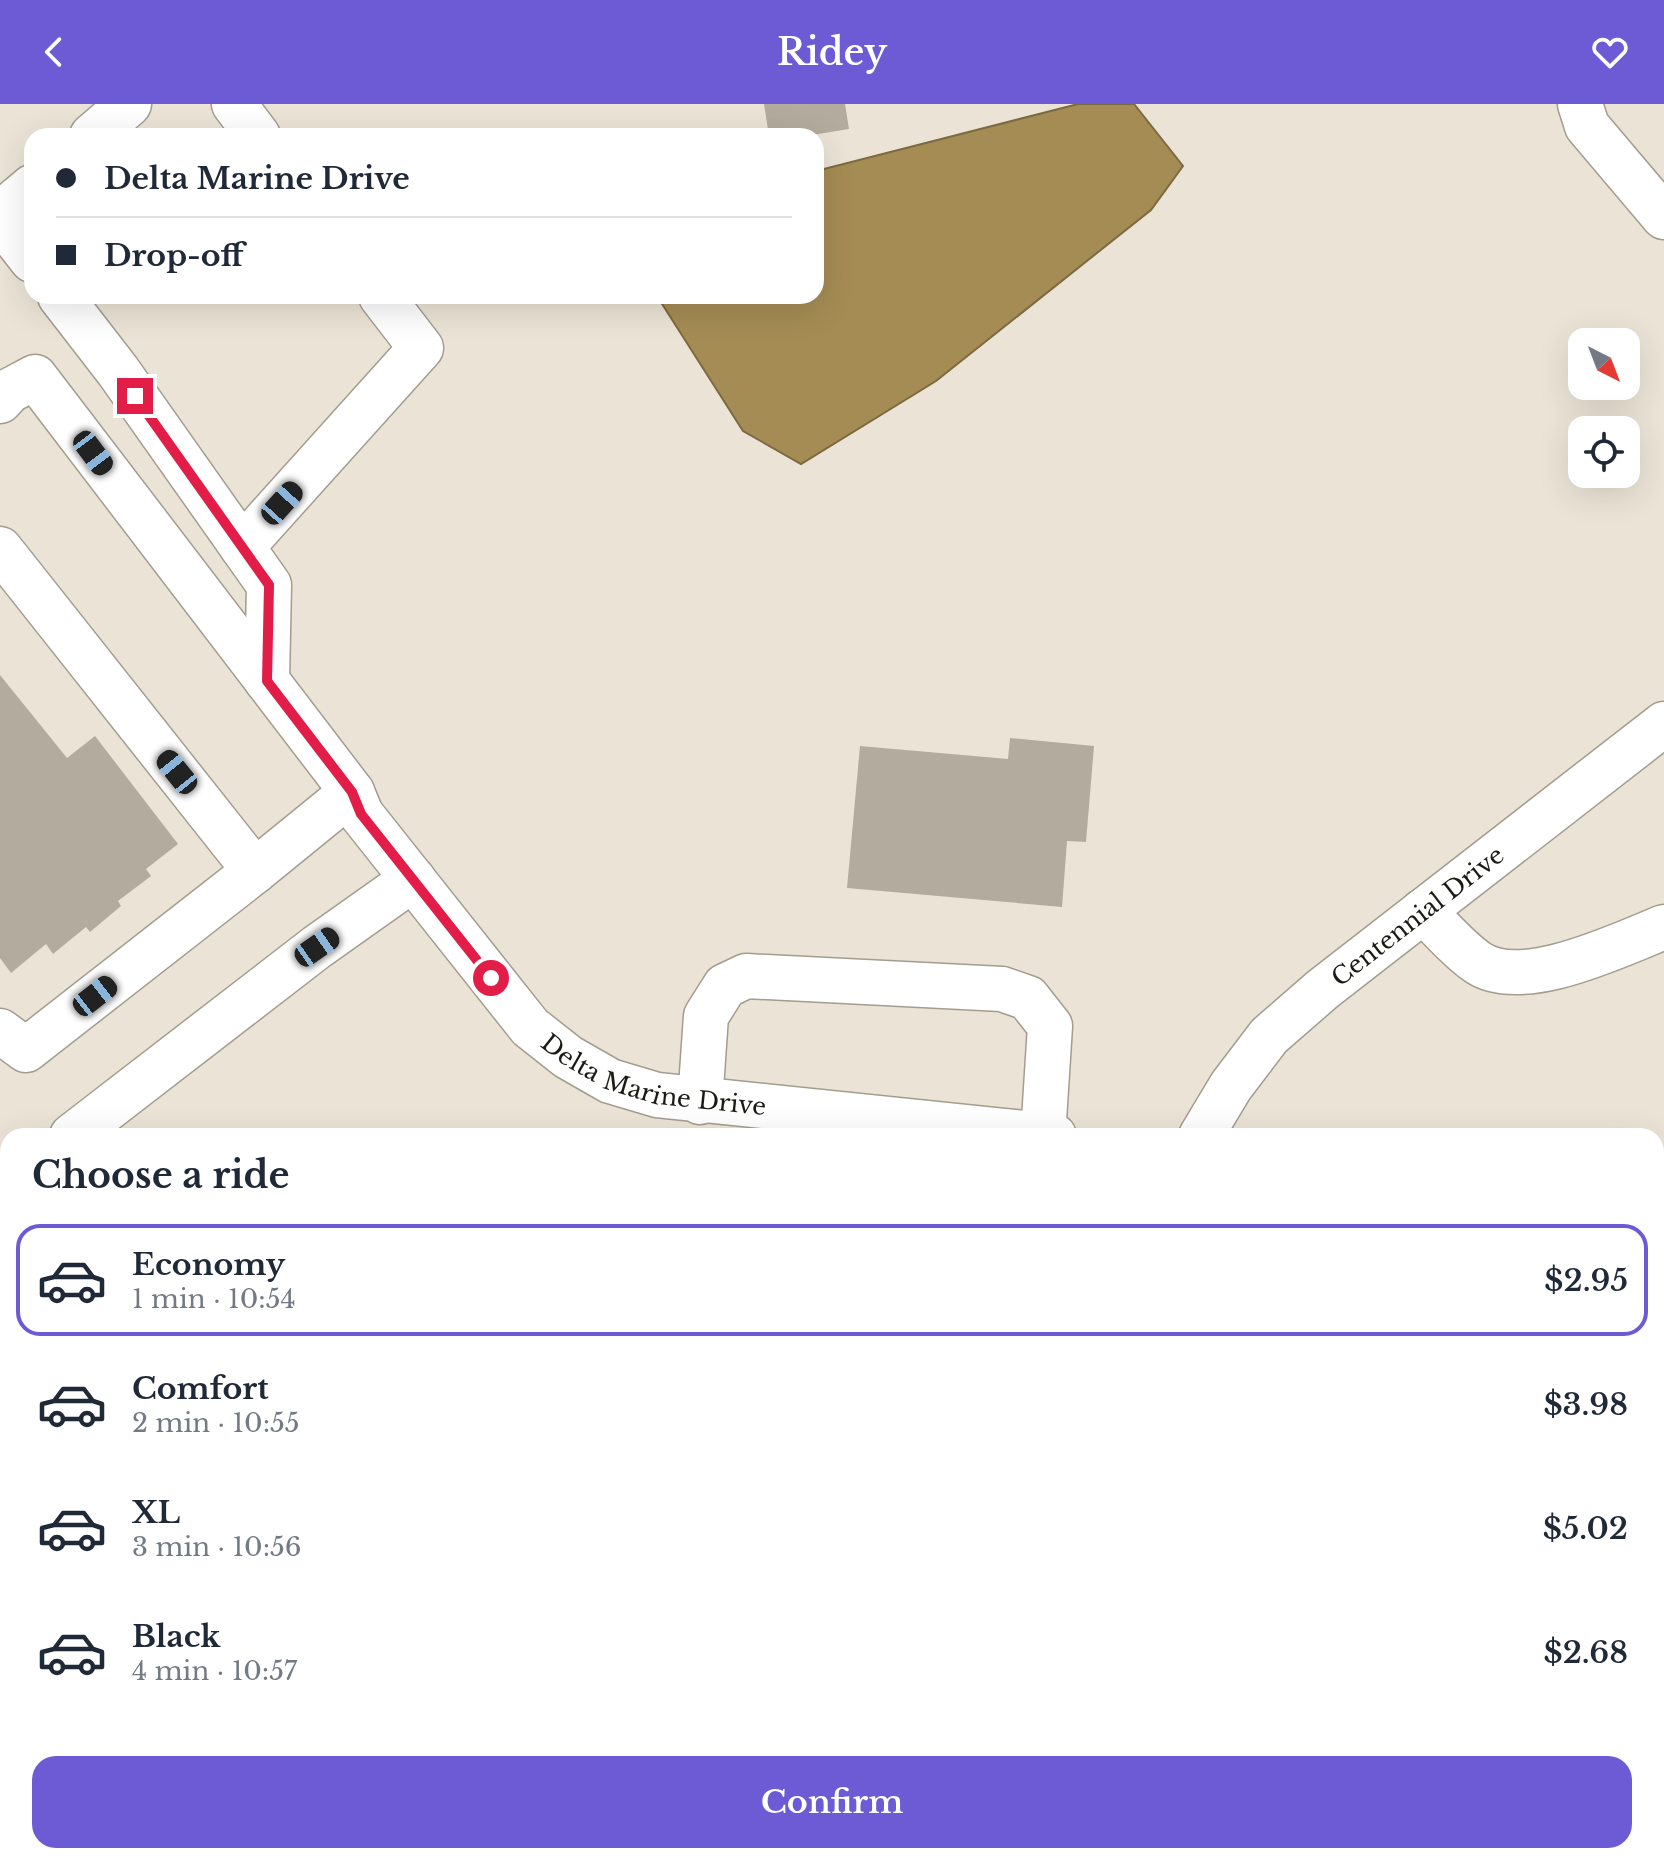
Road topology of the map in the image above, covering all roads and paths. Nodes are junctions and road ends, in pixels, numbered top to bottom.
1 (129, 104) edge
2 (234, 104) edge
3 (1580, 104) edge
4 (101, 128) edge
5 (252, 128) edge
6 (24, 194) edge
7 (0, 216) edge
8 (1664, 217) edge
9 (24, 249) edge
10 (66, 304) edge
11 (387, 304) edge
12 (0, 401) edge
13 (242, 547) junction
14 (0, 549) edge
15 (267, 681) junction
16 (1664, 724) edge
17 (356, 803) junction
18 (255, 871) junction
19 (413, 879) junction
20 (1423, 911) junction
21 (1664, 927) edge
22 (0, 1031) edge
23 (700, 1102) junction
24 (82, 1128) edge
25 (965, 1128) edge
26 (1047, 1128) edge
27 (1206, 1128) edge

1 - 4 street
2 - 5 street
3 - 8 street
6 - 7 street
7 - 9 street
10 - 13 street
11 - 13 street
12 - 15 street, Delta Marine Drive
13 - 15 street
14 - 18 street
15 - 17 street, Delta Marine Drive
16 - 20 street, Centennial Drive
17 - 18 street
17 - 19 street, Delta Marine Drive
18 - 22 street
19 - 23 street, Delta Marine Drive
19 - 24 street
20 - 21 street
20 - 27 street, Centennial Drive
23 - 25 street, Delta Marine Drive
23 - 26 street

